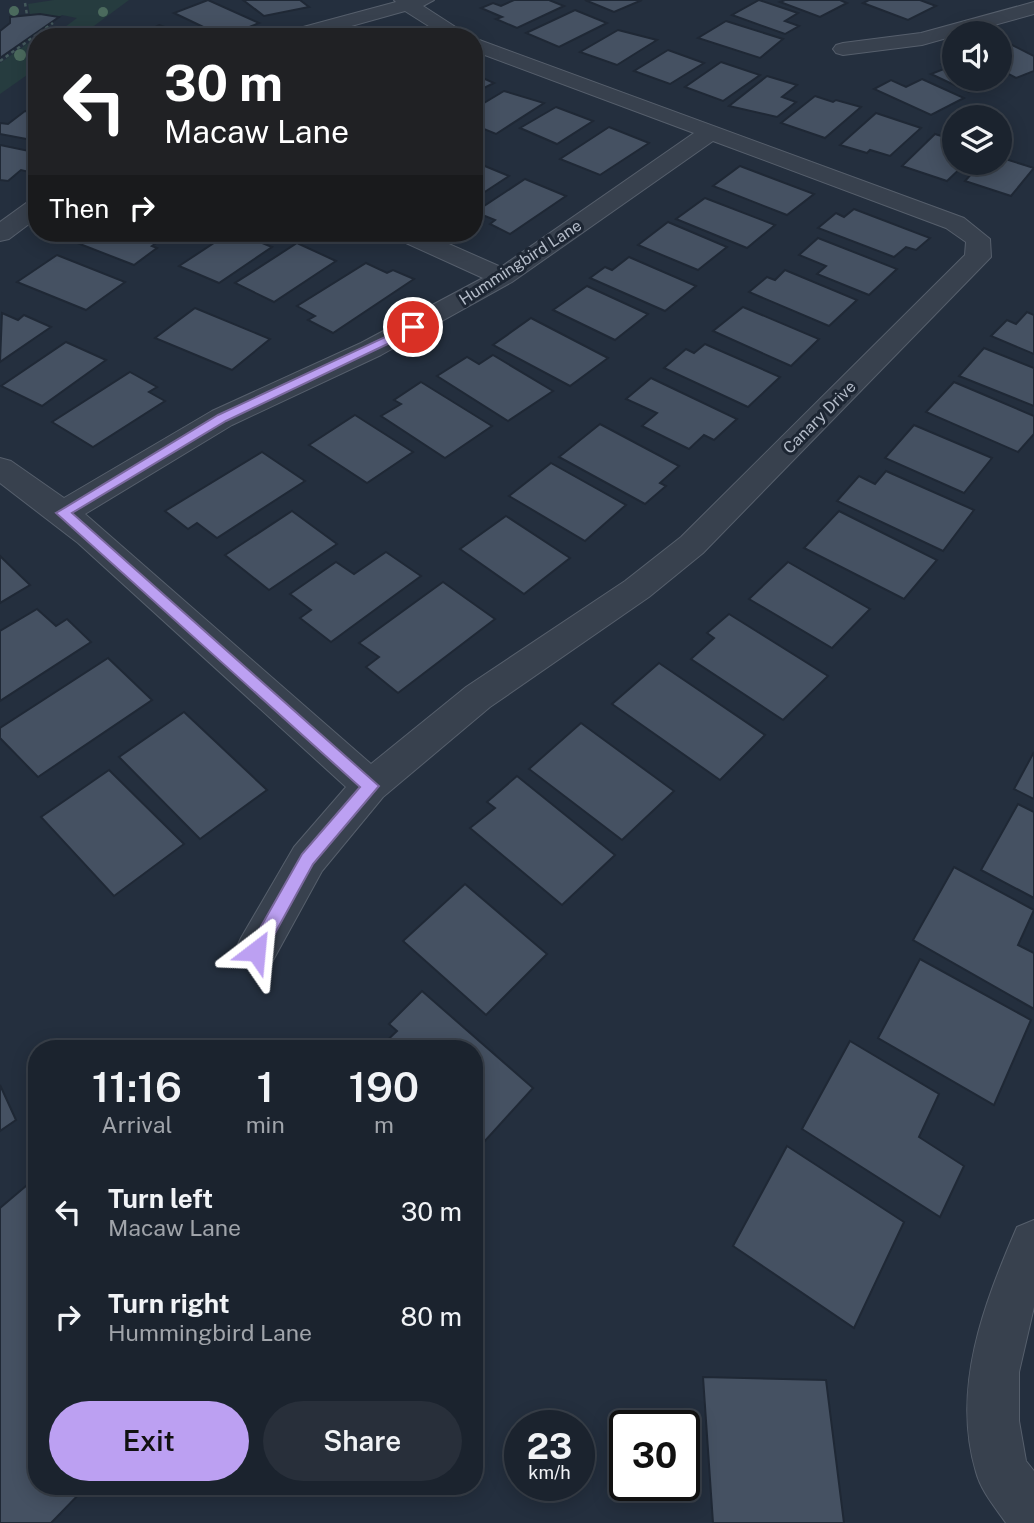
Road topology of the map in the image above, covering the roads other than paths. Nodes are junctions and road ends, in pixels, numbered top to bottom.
1 (412, 1) edge
2 (1034, 8) edge
3 (319, 28) edge
4 (449, 28) edge
5 (483, 47) edge
6 (843, 49) dead end
7 (709, 133) junction
8 (28, 213) edge
9 (0, 234) edge
10 (424, 242) edge
11 (503, 277) junction
12 (0, 468) edge
13 (62, 513) junction
14 (370, 786) junction
15 (256, 951) dead end
16 (1034, 1244) edge
17 (1034, 1517) edge

1 - 3 street
1 - 4 street
2 - 6 street
5 - 7 street, Canary Drive
7 - 11 street, Hummingbird Lane
7 - 14 street, Canary Drive
8 - 9 street
10 - 11 street
11 - 13 street, Hummingbird Lane
12 - 13 street
13 - 14 street
14 - 15 street, Canary Drive
16 - 17 street

